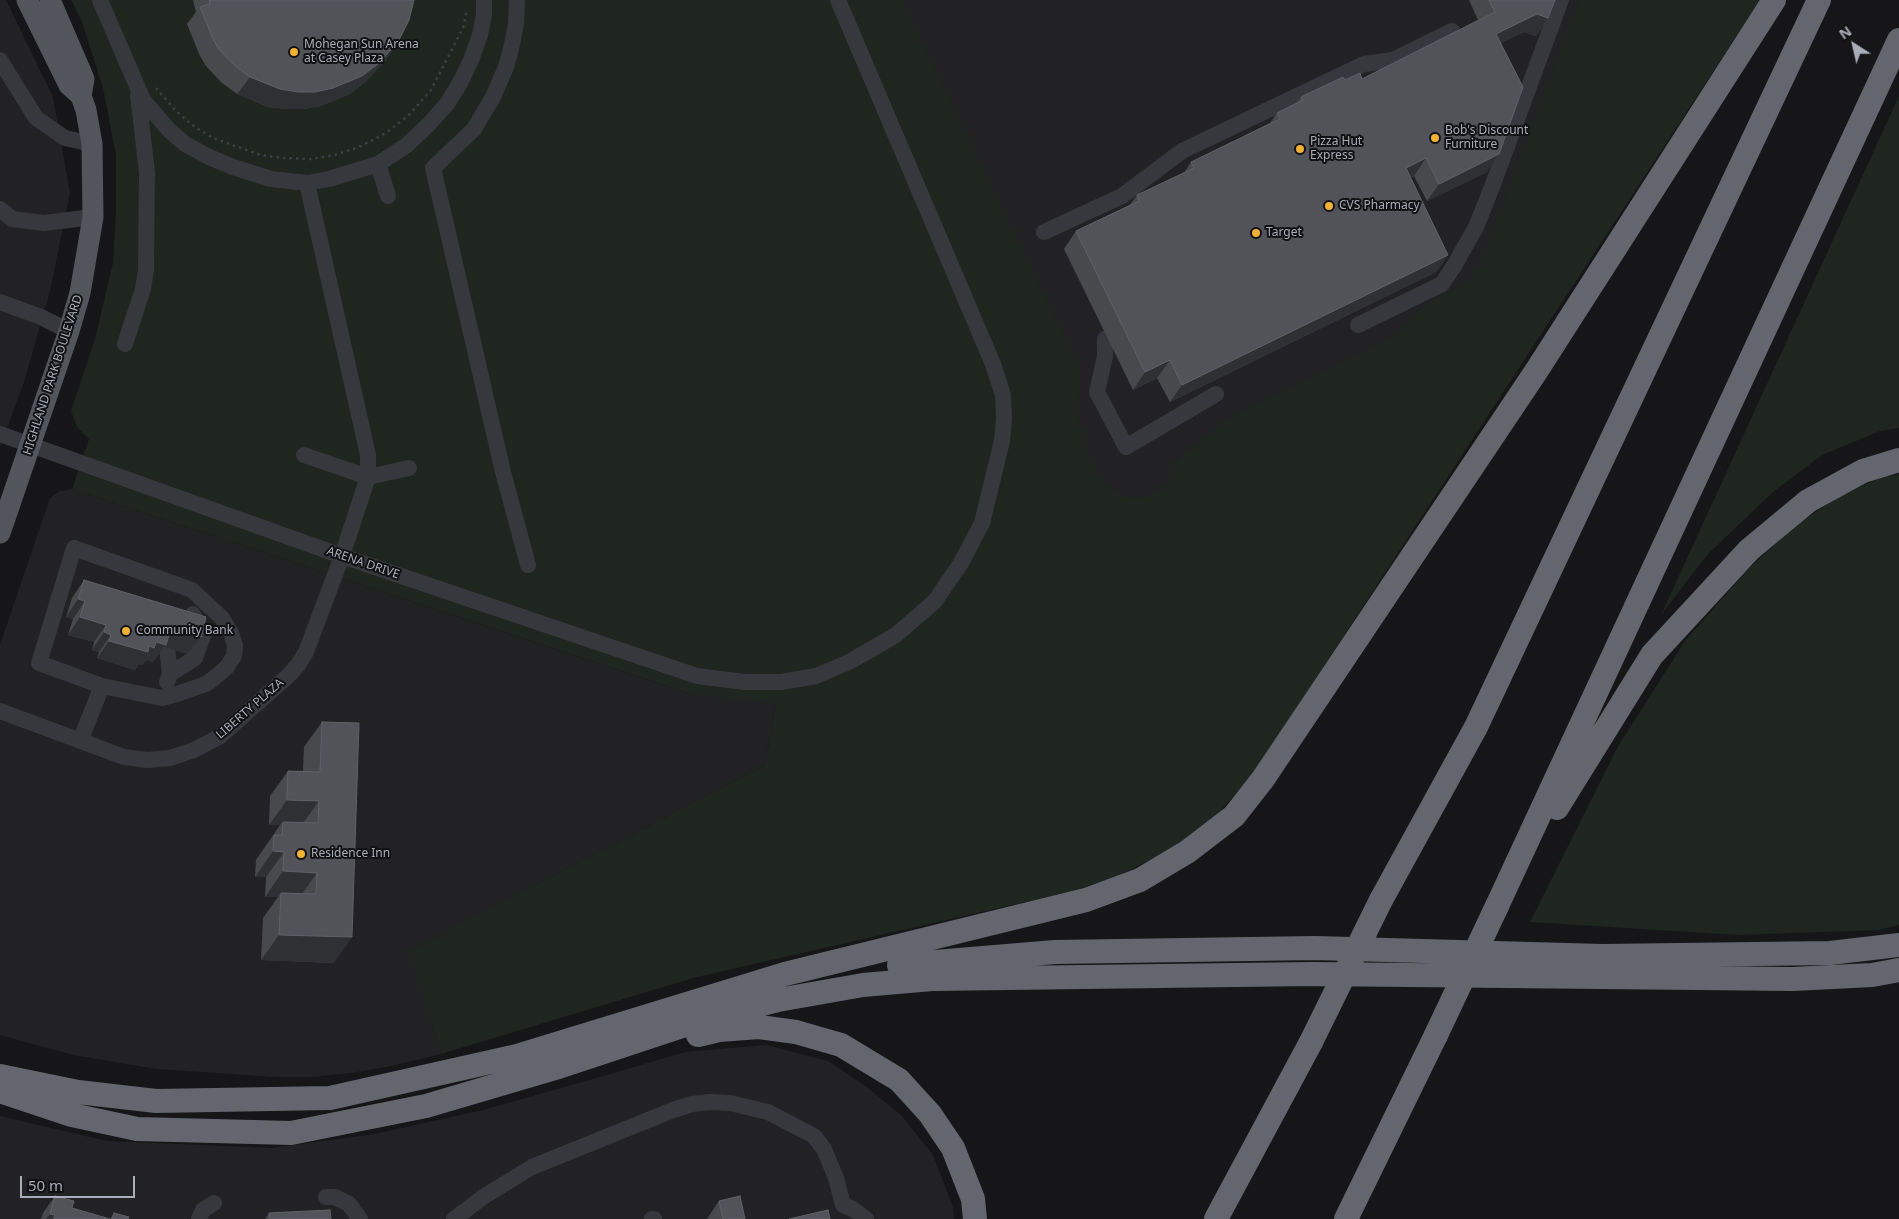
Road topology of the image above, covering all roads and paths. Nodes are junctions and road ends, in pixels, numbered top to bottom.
1 (27, 0) edge
2 (50, 0) edge
3 (100, 0) edge
4 (467, 0) edge
5 (484, 0) edge
6 (517, 0) edge
7 (838, 0) edge
8 (1561, 0) edge
9 (1774, 0) edge
10 (1819, 0) edge
11 (1452, 31) edge
12 (1899, 40) edge
13 (0, 60) edge
14 (134, 82) junction
15 (155, 86) dead end
16 (81, 96) junction
17 (92, 144) junction
18 (378, 164) junction
19 (307, 183) junction
20 (388, 196) dead end
21 (0, 209) edge
22 (93, 218) junction
23 (1044, 232) dead end
24 (0, 302) edge
25 (1358, 325) dead end
26 (69, 331) junction
27 (1105, 339) dead end
28 (126, 344) dead end
29 (1216, 394) dead end
30 (0, 434) edge
31 (31, 445) junction
32 (304, 455) dead end
33 (1899, 460) edge
34 (409, 468) dead end
35 (368, 477) junction
36 (0, 533) edge
37 (342, 556) junction
38 (528, 565) dead end
39 (198, 595) junction
40 (168, 648) edge
41 (170, 674) junction
42 (102, 686) junction
43 (162, 698) junction
44 (0, 711) edge
45 (80, 741) junction
46 (1500, 902) junction
47 (1899, 945) edge
48 (1899, 970) edge
49 (552, 1057) junction
50 (0, 1061) edge
51 (0, 1076) edge
52 (0, 1091) edge
53 (78, 1092) junction
54 (0, 1100) edge
55 (72, 1115) junction
56 (326, 1197) dead end
57 (214, 1203) dead end
58 (199, 1219) edge
59 (360, 1219) edge
60 (454, 1219) edge
61 (866, 1219) edge
62 (975, 1219) edge
63 (1216, 1219) edge
64 (1346, 1219) edge

1 - 16 main road, HIGHLAND PARK BOULEVARD
2 - 16 main road, HIGHLAND PARK BOULEVARD
3 - 14 lane
4 - 15 path
5 - 18 lane
6 - 38 lane
7 - 37 lane, ARENA DRIVE
8 - 25 lane
9 - 49 highway
10 - 63 highway, bridge
11 - 23 lane
12 - 46 highway
13 - 17 lane
14 - 19 lane
14 - 28 lane
16 - 17 main road, HIGHLAND PARK BOULEVARD
17 - 22 main road, HIGHLAND PARK BOULEVARD
18 - 19 lane
18 - 20 lane
19 - 35 lane, LIBERTY PLAZA
21 - 22 lane
22 - 26 main road, HIGHLAND PARK BOULEVARD
24 - 26 lane
26 - 31 main road, HIGHLAND PARK BOULEVARD
27 - 29 lane
30 - 31 lane, ARENA DRIVE
31 - 36 main road, HIGHLAND PARK BOULEVARD
31 - 37 lane, ARENA DRIVE
32 - 35 lane
33 - 46 highway
34 - 35 lane
35 - 37 lane, LIBERTY PLAZA
37 - 45 lane, LIBERTY PLAZA
39 - 41 lane
39 - 42 lane
39 - 43 lane
40 - 41 lane
41 - 43 lane
42 - 43 lane
42 - 45 lane
44 - 45 lane, LIBERTY PLAZA
46 - 64 highway, bridge
47 - 49 highway
48 - 49 highway
49 - 53 highway
49 - 55 highway
49 - 62 highway
50 - 53 highway
51 - 53 highway
52 - 55 highway
54 - 55 highway
56 - 59 lane
57 - 58 lane
60 - 61 lane

